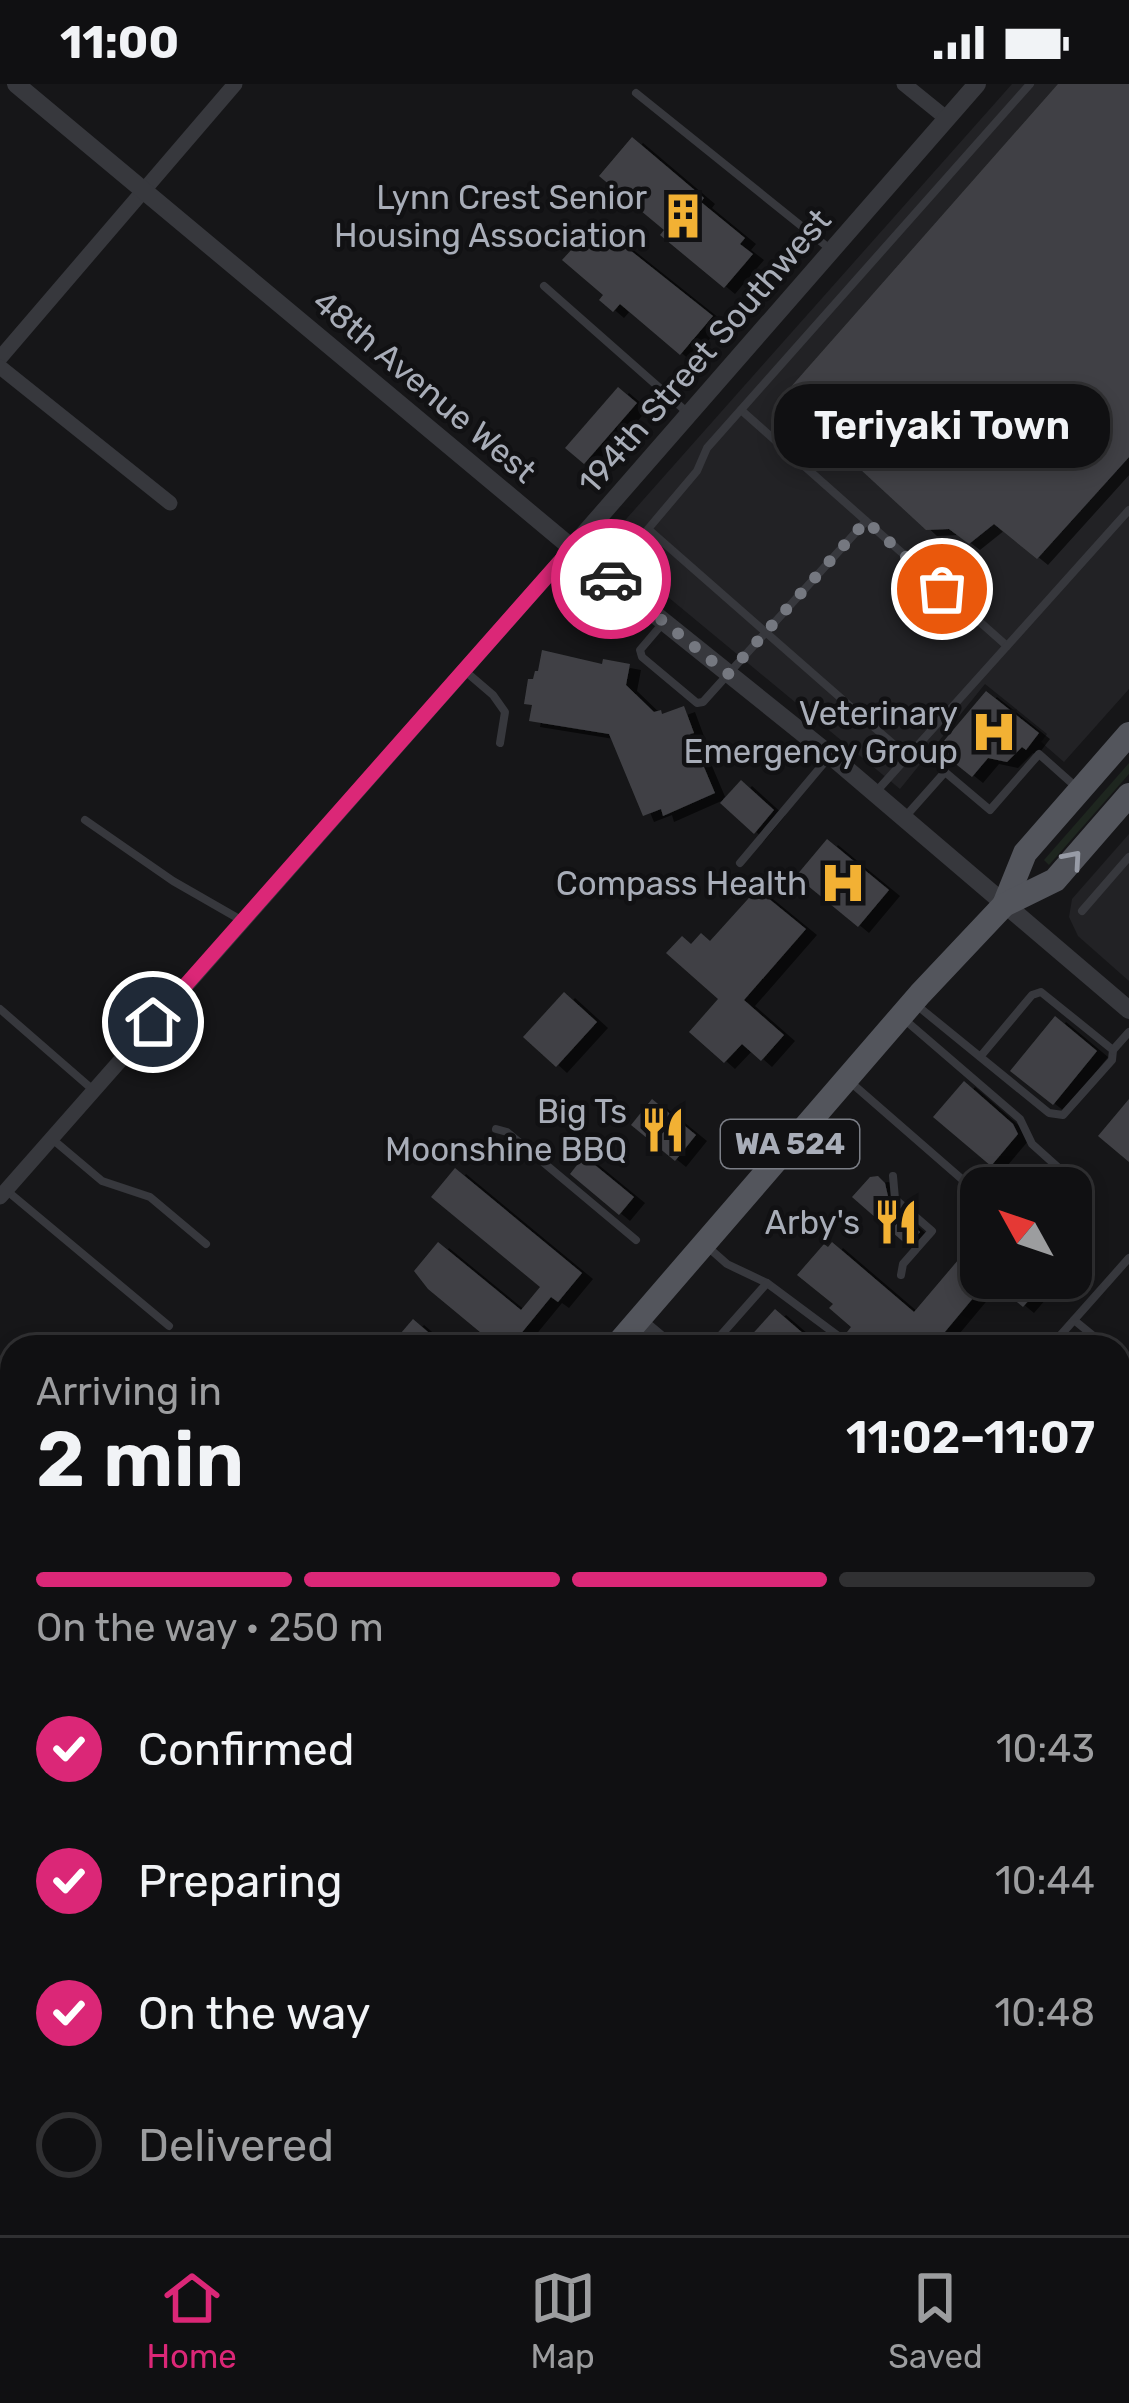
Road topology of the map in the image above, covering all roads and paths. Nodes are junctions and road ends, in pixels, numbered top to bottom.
1 (16, 84) edge
2 (235, 84) edge
3 (904, 84) edge
4 (976, 84) edge
5 (1030, 84) edge
6 (636, 93) dead end
7 (946, 118) junction
8 (144, 190) junction
9 (832, 250) junction
10 (544, 286) dead end
11 (0, 363) edge
12 (741, 410) junction
13 (689, 414) junction
14 (170, 502) dead end
15 (1129, 511) edge
16 (866, 521) junction
17 (572, 548) junction
18 (664, 622) junction
19 (766, 632) junction
20 (1007, 646) junction
21 (464, 670) junction
22 (728, 674) junction
23 (1129, 734) edge
24 (500, 743) dead end
25 (830, 755) junction
26 (908, 757) junction
27 (1080, 790) junction
28 (874, 794) junction
29 (1128, 799) edge
30 (904, 819) junction
31 (85, 820) dead end
32 (1129, 857) edge
33 (740, 863) dead end
34 (1004, 905) junction
35 (1082, 911) dead end
36 (242, 920) junction
37 (907, 1009) junction
38 (0, 1010) edge
39 (1129, 1010) edge
40 (1129, 1032) edge
41 (1113, 1050) junction
42 (980, 1057) junction
43 (847, 1079) junction
44 (93, 1090) junction
45 (496, 1129) dead end
46 (51, 1138) junction
47 (1058, 1167) edge
48 (893, 1176) dead end
49 (960, 1178) edge
50 (3, 1193) edge
51 (636, 1240) dead end
52 (206, 1244) dead end
53 (704, 1244) junction
54 (1129, 1258) edge
55 (901, 1275) dead end
56 (767, 1282) junction
57 (1074, 1320) junction
58 (637, 1322) junction
59 (169, 1326) dead end
60 (626, 1335) edge
61 (653, 1335) edge
62 (722, 1335) edge
63 (838, 1335) edge
64 (1061, 1335) edge
65 (1093, 1335) edge

1 - 8 street, 48th Avenue West
2 - 8 street
3 - 7 street
4 - 7 street, 194th Street Southwest
5 - 12 lane
6 - 9 lane
7 - 9 street, 194th Street Southwest
8 - 11 street
8 - 17 street, 48th Avenue West
9 - 13 street, 194th Street Southwest
10 - 13 lane
11 - 14 street
12 - 16 lane
12 - 19 lane
13 - 17 street, 194th Street Southwest
15 - 20 lane
16 - 19 lane
16 - 20 lane
17 - 18 street, 48th Avenue West
17 - 21 street, 194th Street Southwest
18 - 22 street, 48th Avenue West
18 - 22 lane
19 - 22 lane
19 - 26 lane
20 - 26 lane
21 - 24 lane
21 - 36 street, 194th Street Southwest
22 - 25 street, 48th Avenue West
23 - 27 main road, WA 524
25 - 28 street, 48th Avenue West
25 - 33 lane
26 - 28 lane
27 - 30 lane
27 - 34 main road, WA 524
28 - 30 street, 48th Avenue West
34 -> 29 main road
30 - 34 street, 48th Avenue West
31 - 36 lane
32 - 35 lane
34 - 37 main road, WA 524
34 - 39 street, 48th Avenue West
36 - 44 street, 194th Street Southwest
37 - 42 lane
37 - 43 main road, WA 524
37 - 47 lane
38 - 44 lane
40 - 41 lane
41 - 42 lane
41 - 42 lane
43 - 49 lane
43 - 53 main road, WA 524
44 - 46 street, 194th Street Southwest
45 - 51 lane
46 - 50 street, 194th Street Southwest
46 - 52 lane
48 - 55 lane
50 - 59 lane
53 - 56 lane
53 - 58 main road, WA 524
54 - 57 lane
56 - 62 lane
56 - 63 lane
57 - 64 lane
57 - 65 lane
58 - 60 main road, WA 524
58 - 61 street

